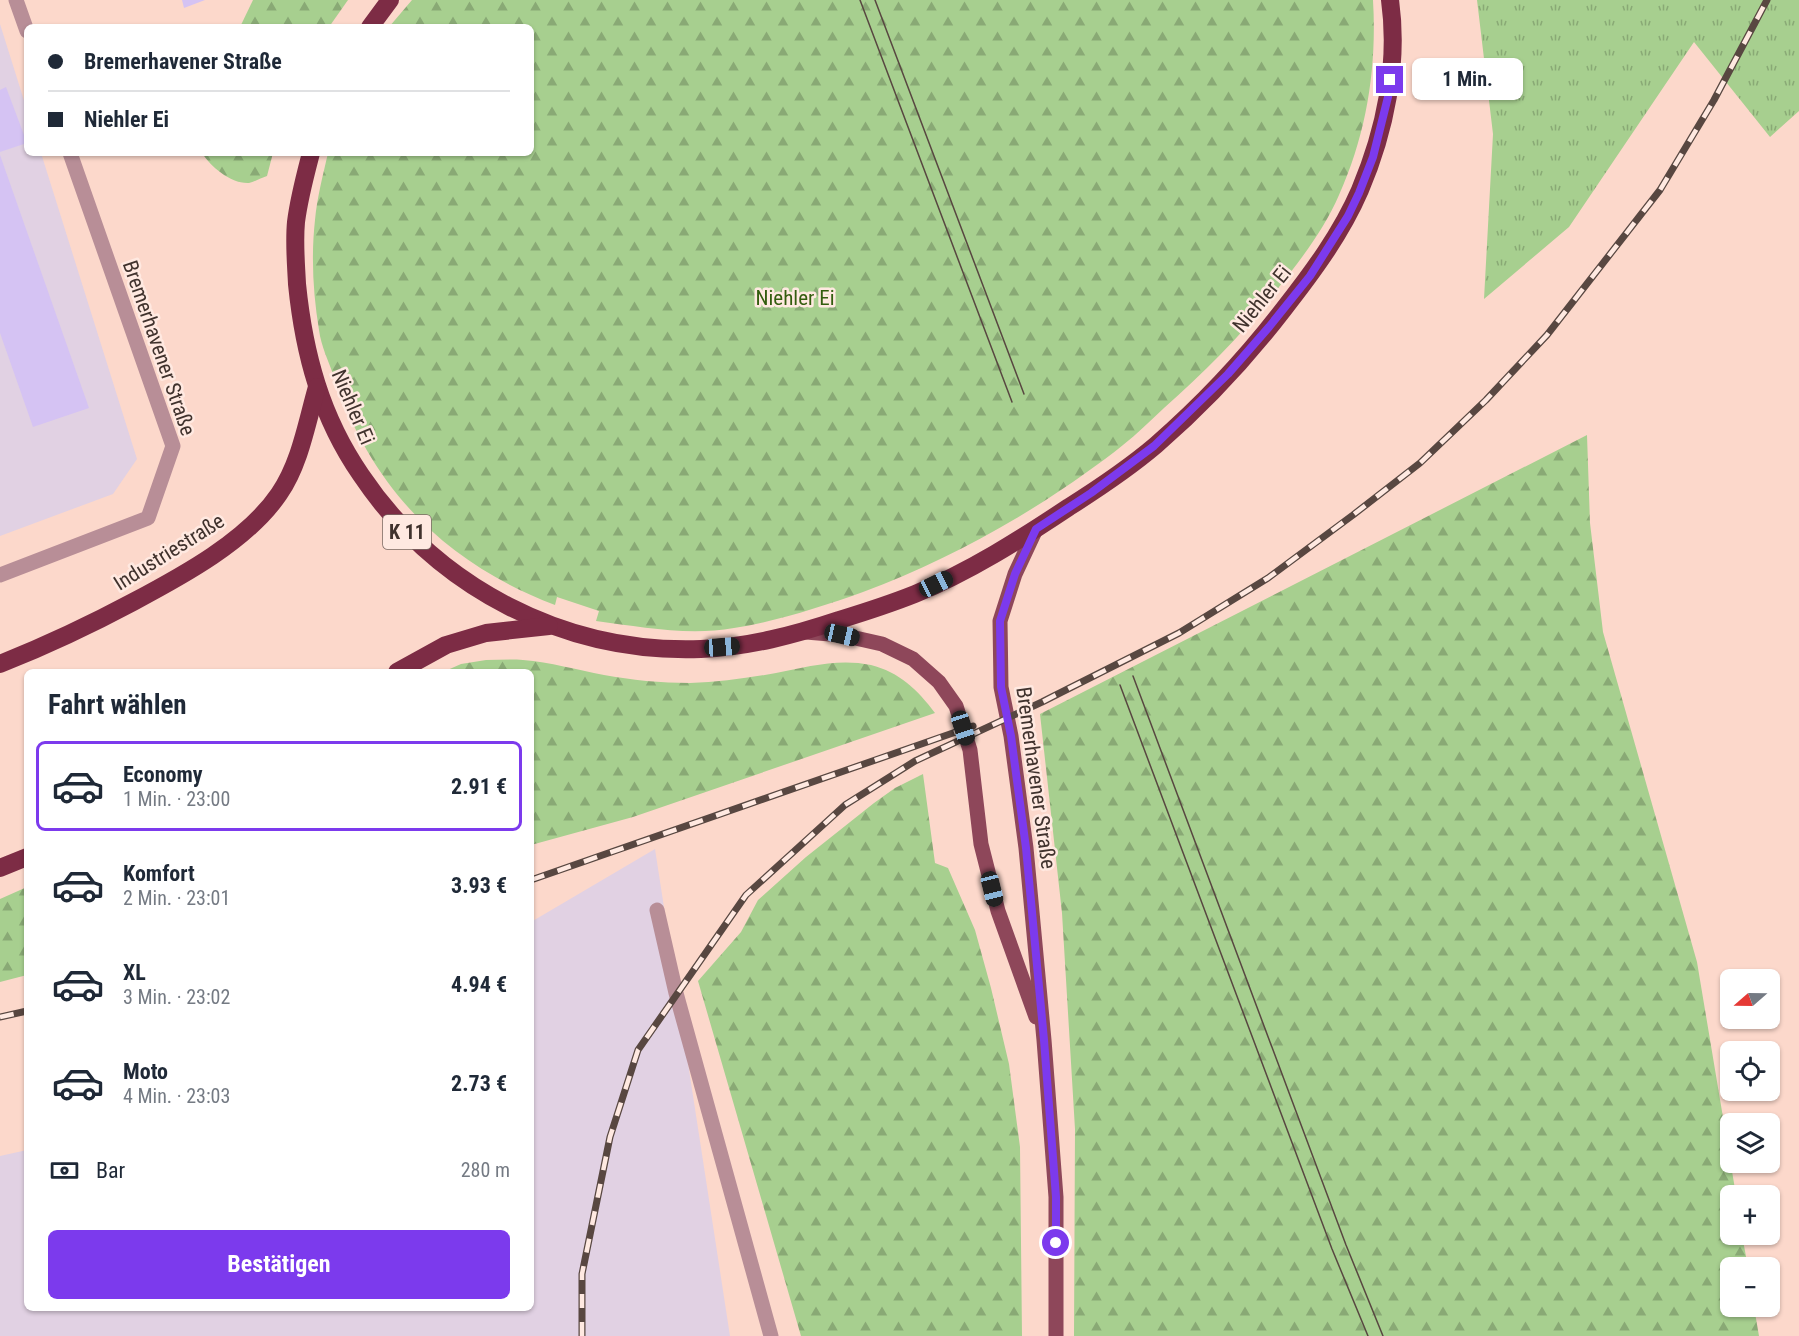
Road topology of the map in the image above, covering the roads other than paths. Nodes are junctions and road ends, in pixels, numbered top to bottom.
1 (16, 0) edge
2 (390, 0) edge
3 (1390, 0) edge
4 (24, 24) edge
5 (372, 24) edge
6 (71, 156) edge
7 (310, 156) edge
8 (317, 387) junction
9 (1036, 529) junction
10 (0, 575) edge
11 (551, 626) junction
12 (803, 632) junction
13 (0, 664) edge
14 (402, 669) edge
15 (24, 858) edge
16 (0, 868) edge
17 (657, 910) dead end
18 (1044, 1040) junction
19 (771, 1336) edge
20 (1056, 1336) edge

1 - 4 street
2 - 5 highway
3 - 9 highway, Niehler Ei / K 11
6 - 10 street, Bremerhavener Straße
7 - 8 highway, Niehler Ei / K 11
8 - 11 highway, Niehler Ei / K 11
8 - 13 highway, Industriestraße
9 - 12 highway, Niehler Ei / K 11
9 - 18 main road, Bremerhavener Straße / K 11
11 - 12 highway, Niehler Ei / K 11
11 - 14 highway
12 - 18 main road, Bremerhavener Straße / K 11
15 - 16 highway
17 - 19 street
18 - 20 main road, Bremerhavener Straße / K 11

